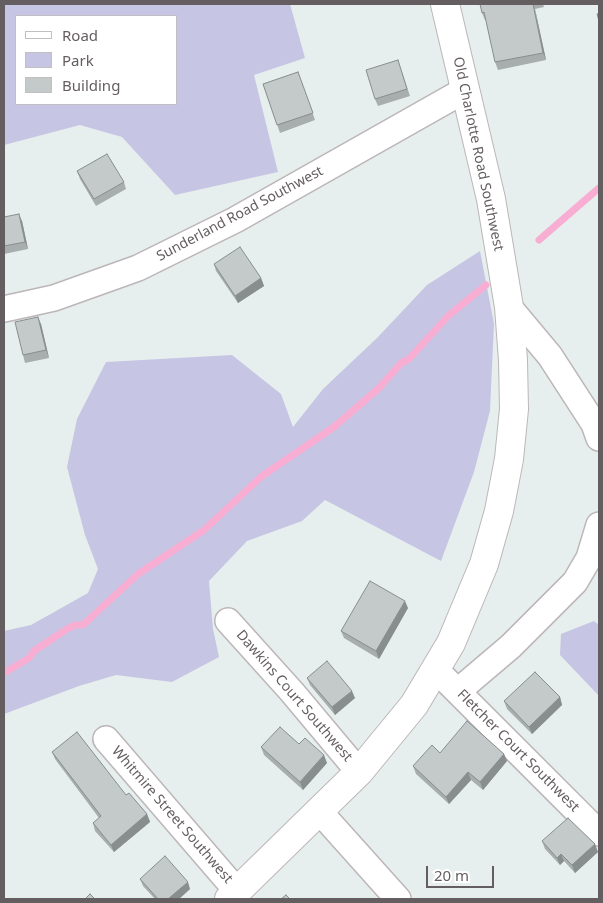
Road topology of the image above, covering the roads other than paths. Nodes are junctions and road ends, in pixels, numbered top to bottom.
1 (445, 4) edge
2 (465, 90) junction
3 (509, 306) junction
4 (4, 309) edge
5 (599, 438) edge
6 (599, 525) edge
7 (228, 621) dead end
8 (436, 670) junction
9 (458, 691) junction
10 (106, 739) dead end
11 (359, 772) junction
12 (320, 812) junction
13 (599, 833) edge
14 (233, 895) edge
15 (398, 899) edge

1 - 2 street, Old Charlotte Road Southwest
2 - 3 street, Old Charlotte Road Southwest
2 - 4 street, Sunderland Road Southwest
3 - 5 street
3 - 8 street, Old Charlotte Road Southwest
6 - 9 street
7 - 11 street, Dawkins Court Southwest
8 - 9 street, Fletcher Court Southwest
8 - 11 street, Old Charlotte Road Southwest
9 - 13 street, Fletcher Court Southwest
10 - 14 street, Whitmire Street Southwest
11 - 12 street, Old Charlotte Road Southwest
12 - 14 street, Old Charlotte Road Southwest
12 - 15 street

